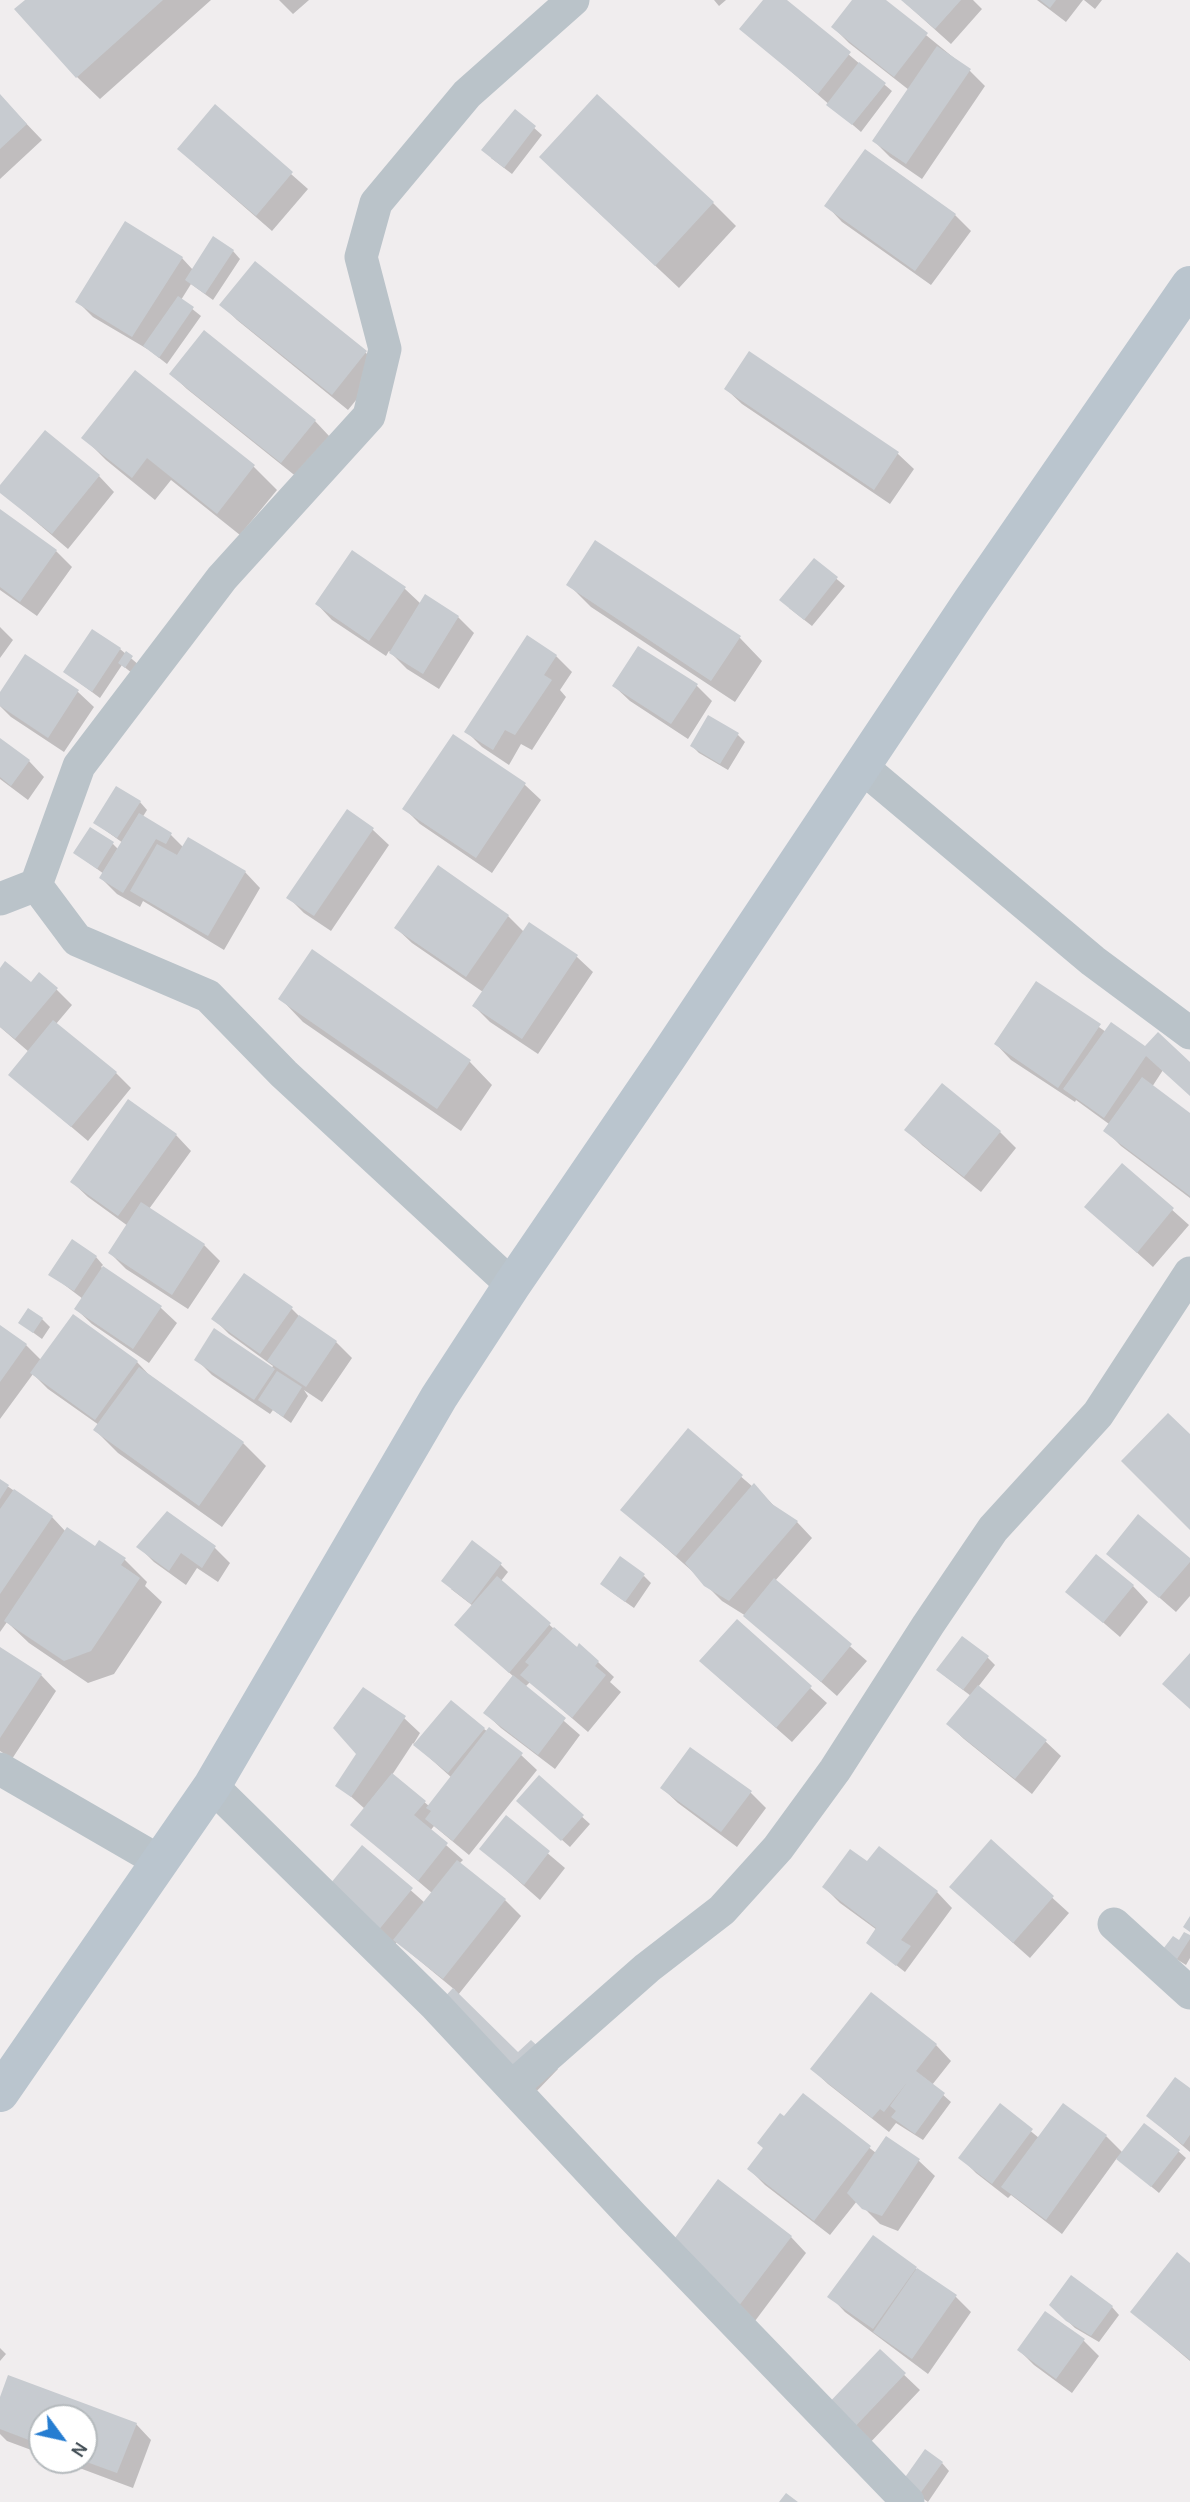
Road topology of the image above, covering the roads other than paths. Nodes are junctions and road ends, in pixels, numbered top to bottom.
1 (573, 0) edge
2 (1190, 285) edge
3 (862, 767) junction
4 (36, 885) junction
5 (0, 899) edge
6 (1190, 1033) edge
7 (1190, 1273) edge
8 (512, 1285) junction
9 (0, 1769) edge
10 (212, 1786) junction
11 (159, 1861) junction
12 (1114, 1924) dead end
13 (1190, 1993) edge
14 (513, 2086) junction
15 (0, 2093) edge
16 (908, 2502) edge

1 - 4 street
2 - 3 street
3 - 6 street
3 - 8 street
4 - 5 street
4 - 8 street
7 - 14 street
8 - 10 street
9 - 11 street
10 - 11 street
10 - 14 street
11 - 15 street
12 - 13 street
14 - 16 street

